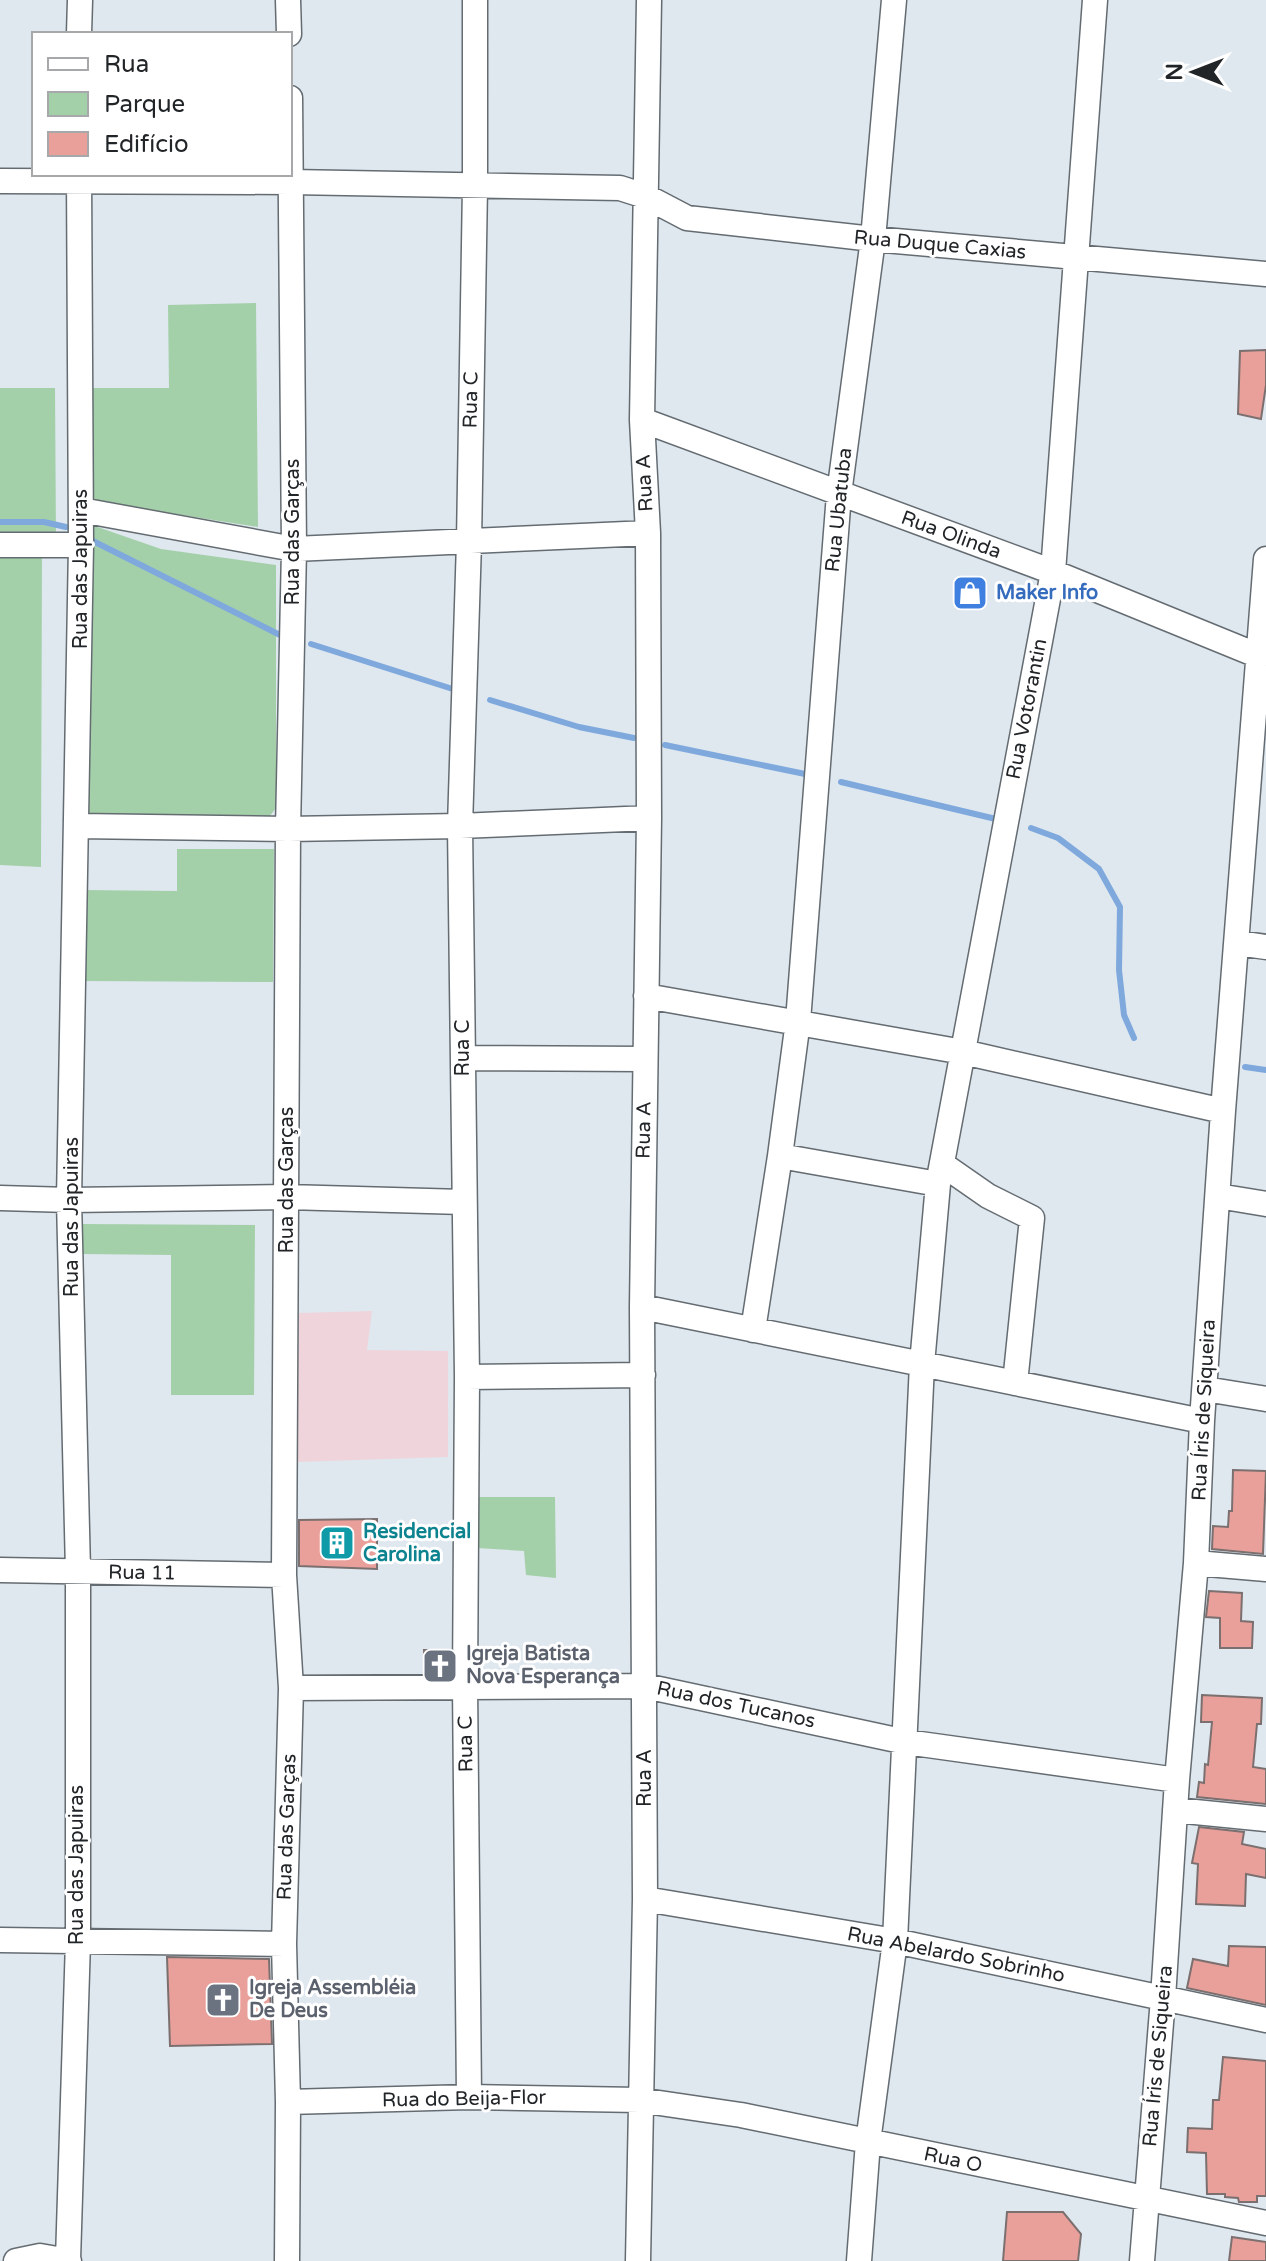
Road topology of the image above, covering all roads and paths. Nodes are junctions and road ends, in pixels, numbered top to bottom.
1 (80, 0) edge
2 (288, 0) edge
3 (475, 0) edge
4 (649, 0) edge
5 (894, 0) edge
6 (1095, 0) edge
7 (79, 32) edge
8 (289, 32) edge
9 (291, 176) edge
10 (79, 177) edge
11 (0, 181) edge
12 (291, 182) junction
13 (475, 186) junction
14 (645, 196) junction
15 (873, 239) junction
16 (1077, 258) junction
17 (1266, 274) edge
18 (642, 420) junction
19 (839, 494) junction
20 (81, 510) junction
21 (648, 533) junction
22 (469, 542) junction
23 (0, 545) edge
24 (81, 545) junction
25 (294, 549) junction
26 (1266, 559) edge
27 (1053, 572) junction
28 (1259, 656) junction
29 (1258, 780) edge
30 (649, 818) junction
31 (78, 826) junction
32 (460, 826) junction
33 (288, 829) junction
34 (1238, 943) junction
35 (1266, 947) edge
36 (646, 996) junction
37 (798, 1021) junction
38 (963, 1052) junction
39 (463, 1058) junction
40 (645, 1059) junction
41 (1223, 1111) junction
42 (780, 1156) junction
43 (940, 1174) junction
44 (1218, 1196) junction
45 (287, 1197) junction
46 (0, 1198) edge
47 (69, 1200) junction
48 (463, 1202) junction
49 (1266, 1204) edge
50 (642, 1307) junction
51 (753, 1330) junction
52 (922, 1364) junction
53 (643, 1375) junction
54 (467, 1377) junction
55 (1015, 1383) junction
56 (1205, 1389) junction
57 (1266, 1399) edge
58 (1202, 1421) junction
59 (1196, 1563) junction
60 (1266, 1569) edge
61 (0, 1570) edge
62 (78, 1571) junction
63 (284, 1575) junction
64 (465, 1685) junction
65 (645, 1686) junction
66 (291, 1688) junction
67 (906, 1742) junction
68 (1177, 1780) junction
69 (1175, 1810) junction
70 (1266, 1819) edge
71 (645, 1899) junction
72 (0, 1940) edge
73 (78, 1941) junction
74 (895, 1941) junction
75 (284, 1944) junction
76 (1163, 1998) junction
77 (1266, 2020) edge
78 (469, 2097) junction
79 (639, 2100) junction
80 (288, 2102) junction
81 (868, 2142) junction
82 (1147, 2200) junction
83 (1266, 2223) edge
84 (68, 2260) edge
85 (16, 2261) edge
86 (287, 2261) edge
87 (638, 2261) edge
88 (859, 2261) edge
89 (1142, 2261) edge

1 - 7 street
2 - 8 street
3 - 13 street, Rua C
4 - 14 street, Rua A
5 - 15 street, Rua Ubatuba
6 - 16 street, Rua Votorantin
9 - 12 street, Rua das Garças
10 - 11 street, Rua Duque Caxias
10 - 12 street, Rua Duque Caxias
10 - 20 street, Rua das Japuiras
12 - 13 street, Rua Duque Caxias
12 - 25 street, Rua das Garças
13 - 14 street, Rua Duque Caxias
13 - 22 street, Rua C
14 - 15 street, Rua Duque Caxias
14 - 18 street, Rua A
15 - 16 street, Rua Duque Caxias
15 - 19 street, Rua Ubatuba
16 - 17 street, Rua Duque Caxias
16 - 27 street, Rua Votorantin
18 - 19 street, Rua Olinda
18 - 21 street, Rua A
19 - 27 street, Rua Olinda
19 - 37 street, Rua Ubatuba
20 - 24 street, Rua das Japuiras
20 - 25 street
21 - 22 street
21 - 30 street, Rua A
22 - 25 street
22 - 32 street, Rua C
23 - 24 street
24 - 31 street, Rua das Japuiras
25 - 33 street, Rua das Garças
26 - 28 street, Rua Íris de Siqueira
27 - 28 street, Rua Olinda
27 - 38 street, Rua Votorantin
28 - 29 street, Rua Íris de Siqueira
29 - 34 street, Rua Íris de Siqueira
30 - 32 street
30 - 36 street, Rua A
31 - 33 street
31 - 47 street, Rua das Japuiras
32 - 33 street
32 - 39 street, Rua C
33 - 45 street, Rua das Garças
34 - 35 street
34 - 41 street, Rua Íris de Siqueira
36 - 37 street
36 - 40 street, Rua A
37 - 38 street
37 - 42 street, Rua Ubatuba
38 - 41 street
38 - 43 street, Rua Votorantin
39 - 40 street
39 - 48 street, Rua C
40 - 50 street, Rua A
41 - 44 street, Rua Íris de Siqueira
42 - 43 street
42 - 51 street, Rua Ubatuba
43 - 52 street, Rua Votorantin
43 - 55 street
44 - 49 street
44 - 56 street, Rua Íris de Siqueira
45 - 47 street
45 - 48 street
45 - 63 street, Rua das Garças
46 - 47 street
47 - 62 street, Rua das Japuiras
48 - 54 street, Rua C
50 - 51 street
50 - 53 street, Rua A
51 - 52 street
52 - 55 street
52 - 67 street
53 - 54 street
53 - 65 street, Rua A
54 - 64 street, Rua C
55 - 58 street
56 - 57 street
56 - 58 street, Rua Íris de Siqueira
58 - 59 street, Rua Íris de Siqueira
59 - 60 street
59 - 68 street, Rua Íris de Siqueira
61 - 62 street, Rua 11
62 - 63 street, Rua 11
62 - 73 street, Rua das Japuiras
63 - 66 street, Rua das Garças
64 - 65 street, Rua dos Tucanos
64 - 66 street, Rua dos Tucanos
64 - 78 street, Rua C
65 - 67 street, Rua dos Tucanos
65 - 71 street, Rua A
66 - 75 street, Rua das Garças
67 - 68 street, Rua dos Tucanos
67 - 74 street
68 - 69 street, Rua Íris de Siqueira
69 - 70 street
69 - 76 street, Rua Íris de Siqueira
71 - 74 street, Rua Abelardo Sobrinho
71 - 79 street, Rua A
72 - 73 street
73 - 75 street
73 - 84 street, Rua das Japuiras
74 - 76 street, Rua Abelardo Sobrinho
74 - 81 street
75 - 80 street, Rua das Garças
76 - 77 street, Rua Abelardo Sobrinho
76 - 82 street, Rua Íris de Siqueira
78 - 79 street, Rua do Beija-Flor
78 - 80 street, Rua do Beija-Flor
79 - 81 street, Rua O
79 - 87 street, Rua A
80 - 86 street, Rua das Garças
81 - 82 street, Rua O
81 - 88 street
82 - 83 street, Rua O
82 - 89 street, Rua Íris de Siqueira
84 - 85 street

